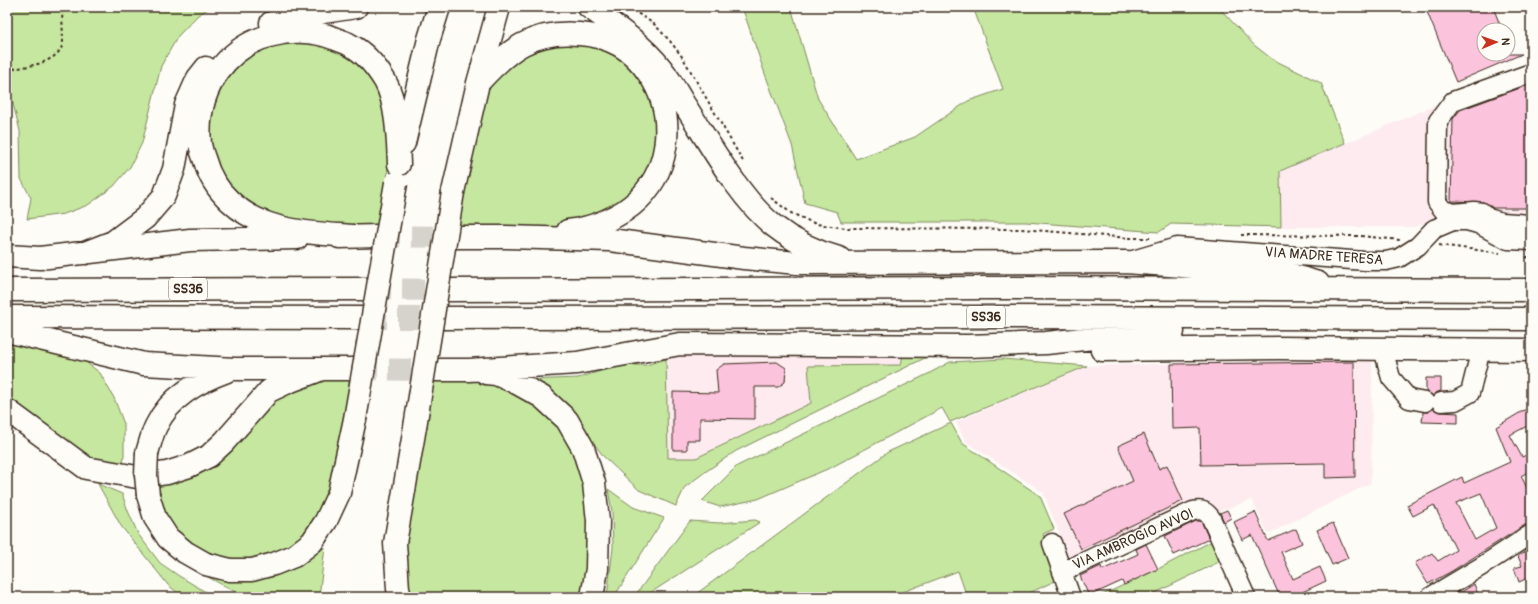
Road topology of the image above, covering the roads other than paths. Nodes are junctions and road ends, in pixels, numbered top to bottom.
1 (356, 7) edge
2 (439, 7) edge
3 (499, 7) edge
4 (590, 7) edge
5 (1531, 73) edge
6 (478, 83) junction
7 (398, 174) junction
8 (1531, 224) edge
9 (352, 236) junction
10 (378, 236) tunnel mouth
11 (454, 237) tunnel mouth
12 (507, 237) junction
13 (1527, 249) edge
14 (85, 253) junction
15 (7, 256) edge
16 (1125, 262) junction
17 (860, 263) junction
18 (369, 289) tunnel mouth
19 (1336, 289) junction
20 (7, 290) edge
21 (446, 290) tunnel mouth
22 (1531, 290) edge
23 (7, 317) edge
24 (365, 318) tunnel mouth
25 (441, 318) tunnel mouth
26 (1458, 318) junction
27 (1305, 319) junction
28 (1531, 319) edge
29 (1531, 323) edge
30 (7, 331) edge
31 (1046, 344) junction
32 (1383, 349) junction
33 (1481, 349) junction
34 (1531, 350) edge
35 (235, 369) junction
36 (322, 369) junction
37 (356, 369) tunnel mouth
38 (433, 370) tunnel mouth
39 (469, 370) junction
40 (7, 410) edge
41 (1531, 534) edge
42 (1052, 543) dead end
43 (1062, 572) junction
44 (400, 597) edge
45 (592, 597) edge
46 (1071, 597) edge
47 (1246, 597) edge
48 (1430, 597) edge

1 - 14 highway
2 - 7 highway
3 - 6 highway
4 - 17 highway
5 - 8 street
6 - 12 highway
6 - 44 highway, bridge
7 - 9 highway
7 - 35 highway, bridge
9 - 10 highway
9 - 14 highway
11 - 12 highway
12 - 17 highway
13 - 16 street, VIA MADRE TERESA, bridge
14 - 15 highway
16 - 17 highway
16 - 19 highway
18 - 20 highway, SS36
19 - 21 highway, SS36
19 - 22 highway, SS36
23 - 24 highway, SS36
25 - 27 highway, SS36
26 - 27 highway, SS36
26 - 28 highway, SS36
26 - 29 highway
27 - 31 highway
30 - 35 highway
31 - 32 highway
31 - 39 highway
32 - 33 highway
32 - 33 street
33 - 34 highway
35 - 36 highway
36 - 37 highway
36 - 40 highway
38 - 39 highway
39 - 45 highway
41 - 48 street
42 - 43 street
43 - 46 street
43 - 47 street, VIA AMBROGIO AVVOI

